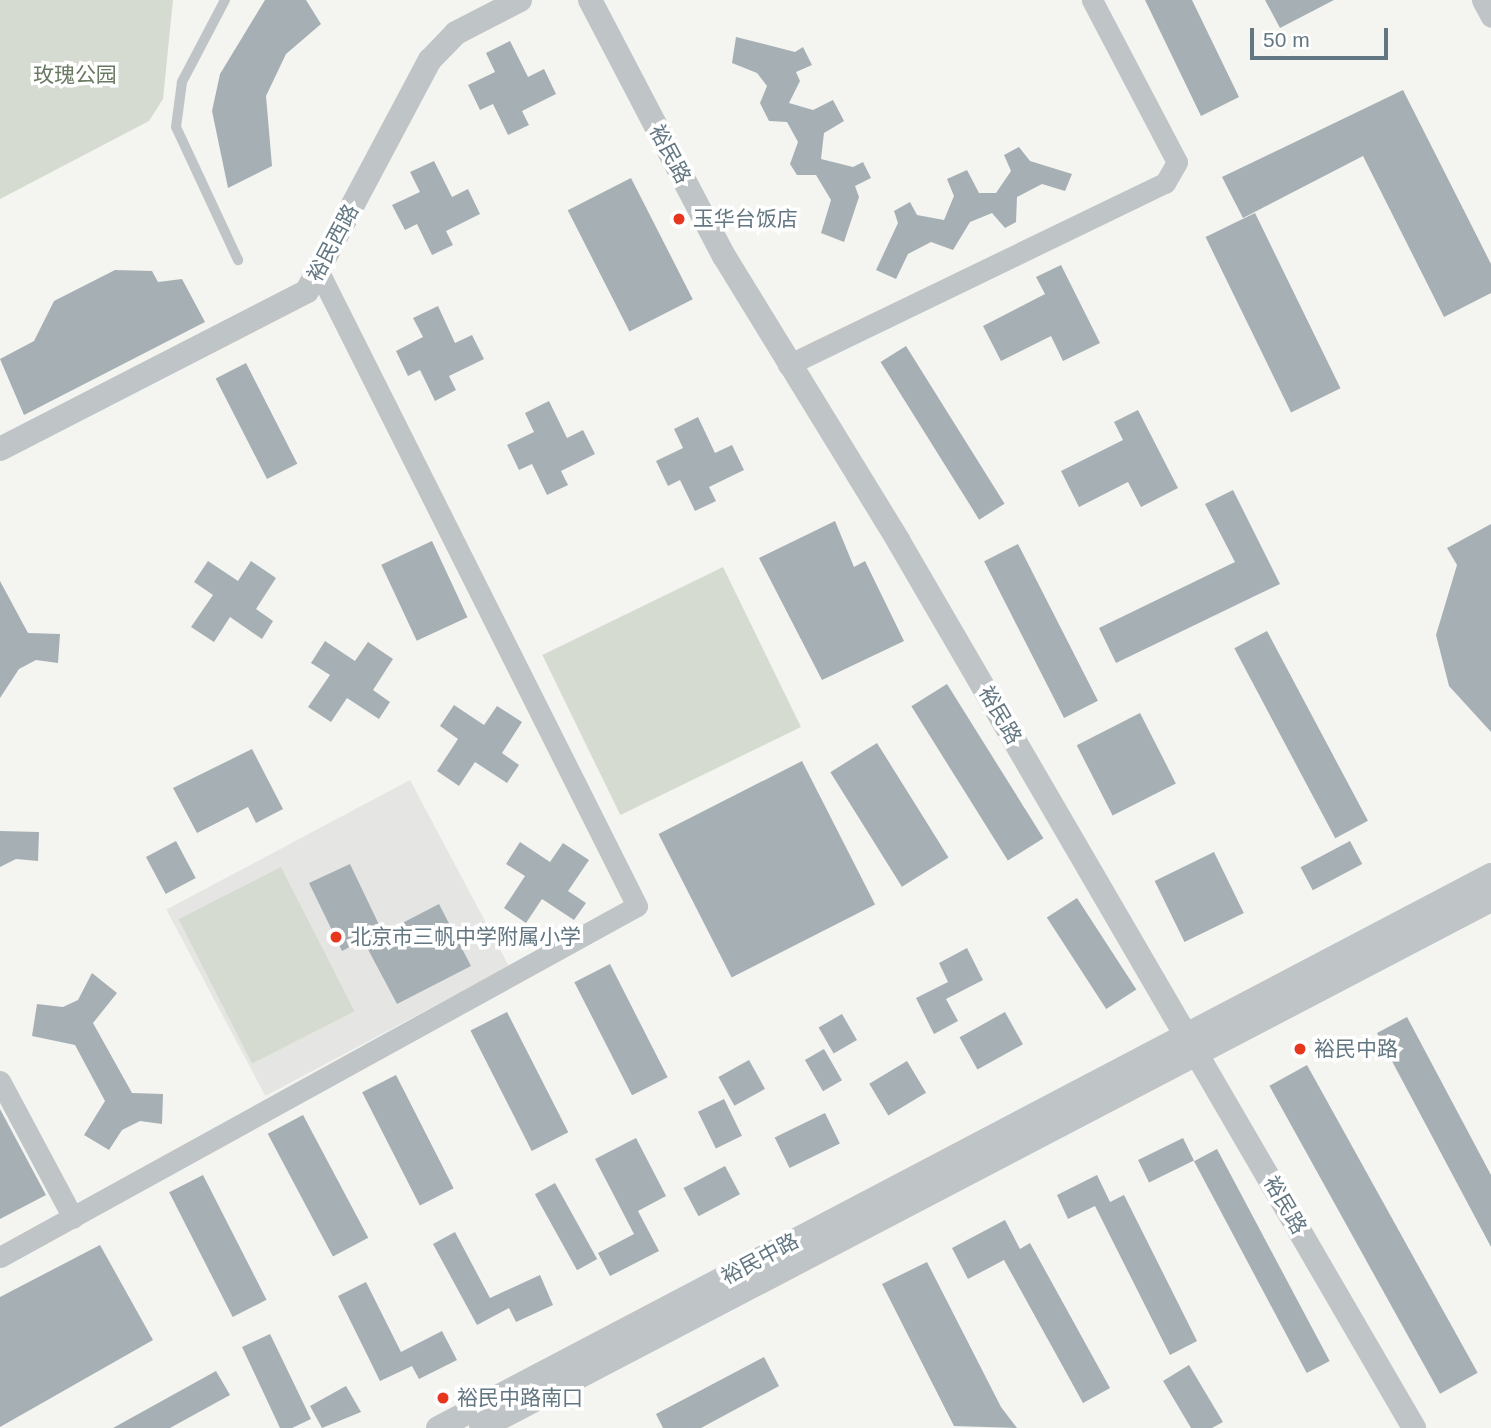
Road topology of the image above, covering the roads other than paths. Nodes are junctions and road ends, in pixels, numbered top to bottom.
1 (225, 0) edge
2 (520, 0) edge
3 (590, 0) edge
4 (1092, 0) edge
5 (1482, 0) edge
6 (1491, 18) edge
7 (238, 260) dead end
8 (318, 270) junction
9 (788, 365) junction
10 (0, 449) edge
11 (1491, 875) edge
12 (1488, 908) edge
13 (1192, 1044) junction
14 (0, 1081) edge
15 (74, 1218) junction
16 (0, 1257) edge
17 (438, 1428) edge
18 (481, 1428) edge
19 (1414, 1428) edge

1 - 7 lane
2 - 8 street, 裕民西路
3 - 9 street, 裕民路
4 - 9 street
5 - 6 street
8 - 10 street, 裕民西路
8 - 15 street
9 - 13 street, 裕民路
11 - 13 street, 裕民中路
12 - 13 street, 裕民中路
13 - 17 street, 裕民中路
13 - 18 street, 裕民中路
13 - 19 street, 裕民路
14 - 15 street
15 - 16 street

